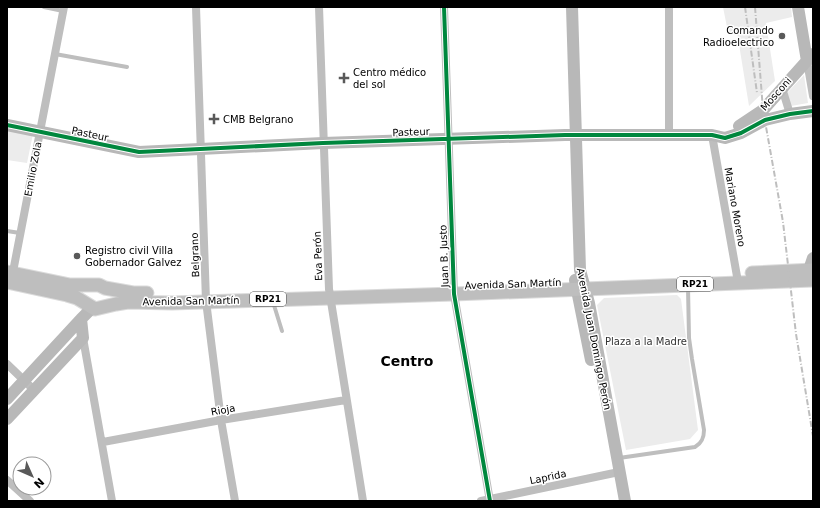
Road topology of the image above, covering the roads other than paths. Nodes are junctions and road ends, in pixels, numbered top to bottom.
1 (44, 7) edge
2 (196, 7) edge
3 (320, 7) edge
4 (444, 7) edge
5 (566, 7) edge
6 (572, 7) edge
7 (669, 7) edge
8 (798, 7) edge
9 (63, 9) edge
10 (55, 54) junction
11 (810, 58) edge
12 (126, 67) dead end
13 (782, 88) junction
14 (813, 96) edge
15 (813, 111) edge
16 (790, 114) junction
17 (7, 125) edge
18 (41, 131) junction
19 (573, 135) junction
20 (669, 135) junction
21 (712, 135) junction
22 (448, 139) junction
23 (323, 142) junction
24 (201, 148) junction
25 (7, 231) edge
26 (21, 233) junction
27 (811, 271) edge
28 (10, 278) edge
29 (738, 278) junction
30 (688, 284) junction
31 (580, 285) junction
32 (99, 287) junction
33 (453, 290) junction
34 (330, 293) junction
35 (206, 297) junction
36 (272, 299) junction
37 (89, 306) junction
38 (105, 307) junction
39 (81, 319) junction
40 (282, 331) dead end
41 (83, 338) junction
42 (7, 364) edge
43 (24, 380) junction
44 (34, 390) junction
45 (7, 398) edge
46 (346, 400) junction
47 (7, 419) edge
48 (221, 420) junction
49 (102, 442) junction
50 (616, 459) junction
51 (616, 473) junction
52 (7, 480) edge
53 (490, 500) edge
54 (30, 501) edge
55 (112, 501) edge
56 (236, 501) edge
57 (362, 501) edge
58 (481, 501) edge
59 (617, 501) edge
60 (624, 501) edge

1 - 9 lane
2 - 24 street, Belgrano
3 - 23 street, Eva Perón
4 - 22 street, Juan B. Justo
5 - 19 street, Avenida Juan Domingo Perón
6 - 19 street, Avenida Juan Domingo Perón
7 - 20 street
8 - 11 street
9 - 10 street, Emilio Zola
10 - 12 lane
10 - 18 street, Emilio Zola
11 - 13 street, Mosconi
11 - 14 street
13 - 16 street
13 - 21 street, Mosconi
15 - 16 street, Pasteur
16 - 21 street, Pasteur
17 - 18 street, Pasteur
18 - 24 street, Pasteur
18 - 26 street, Emilio Zola
19 - 20 street, Pasteur
19 - 22 street, Pasteur
19 - 31 street, Avenida Juan Domingo Perón
20 - 21 street, Pasteur
21 - 29 street, Mariano Moreno
22 - 23 street, Pasteur
22 - 33 street, Juan B. Justo
23 - 24 street, Pasteur
23 - 34 street, Eva Perón
24 - 35 street, Belgrano
25 - 26 lane
26 - 28 street, Emilio Zola
27 - 29 main road, Avenida San Martín / RP21
28 - 32 main road, Avenida San Martín / RP21
28 - 37 main road, Avenida San Martín / RP21
29 - 30 main road, Avenida San Martín / RP21
29 - 31 main road, Avenida San Martín / RP21
30 - 31 main road, Avenida San Martín / RP21
30 - 50 lane
31 - 33 main road, Avenida San Martín / RP21
31 - 50 street, Avenida Juan Domingo Perón
31 - 51 street, Avenida Juan Domingo Perón
32 - 35 main road, Avenida San Martín / RP21
32 - 37 main road
32 - 38 main road
33 - 34 main road, Avenida San Martín / RP21
33 - 53 street, Juan B. Justo
34 - 35 main road, Avenida San Martín / RP21
34 - 36 main road, Avenida San Martín / RP21
34 - 46 street, Eva Perón
35 - 36 main road, Avenida San Martín / RP21
35 - 38 main road, Avenida San Martín / RP21
35 - 48 street, Belgrano
36 - 40 lane
37 - 38 main road, Avenida San Martín / RP21
37 - 39 street
39 - 41 street
39 - 43 street
41 - 44 street
41 - 49 street
42 - 43 street
43 - 44 street
43 - 45 street
44 - 47 street
46 - 48 street, Rioja
46 - 57 street, Eva Perón
48 - 49 street, Rioja
48 - 56 street, Belgrano
49 - 55 street
50 - 51 street, Avenida Juan Domingo Perón
51 - 53 street, Laprida
51 - 59 street, Avenida Juan Domingo Perón
51 - 60 street, Avenida Juan Domingo Perón
52 - 54 street
53 - 58 street, Laprida

